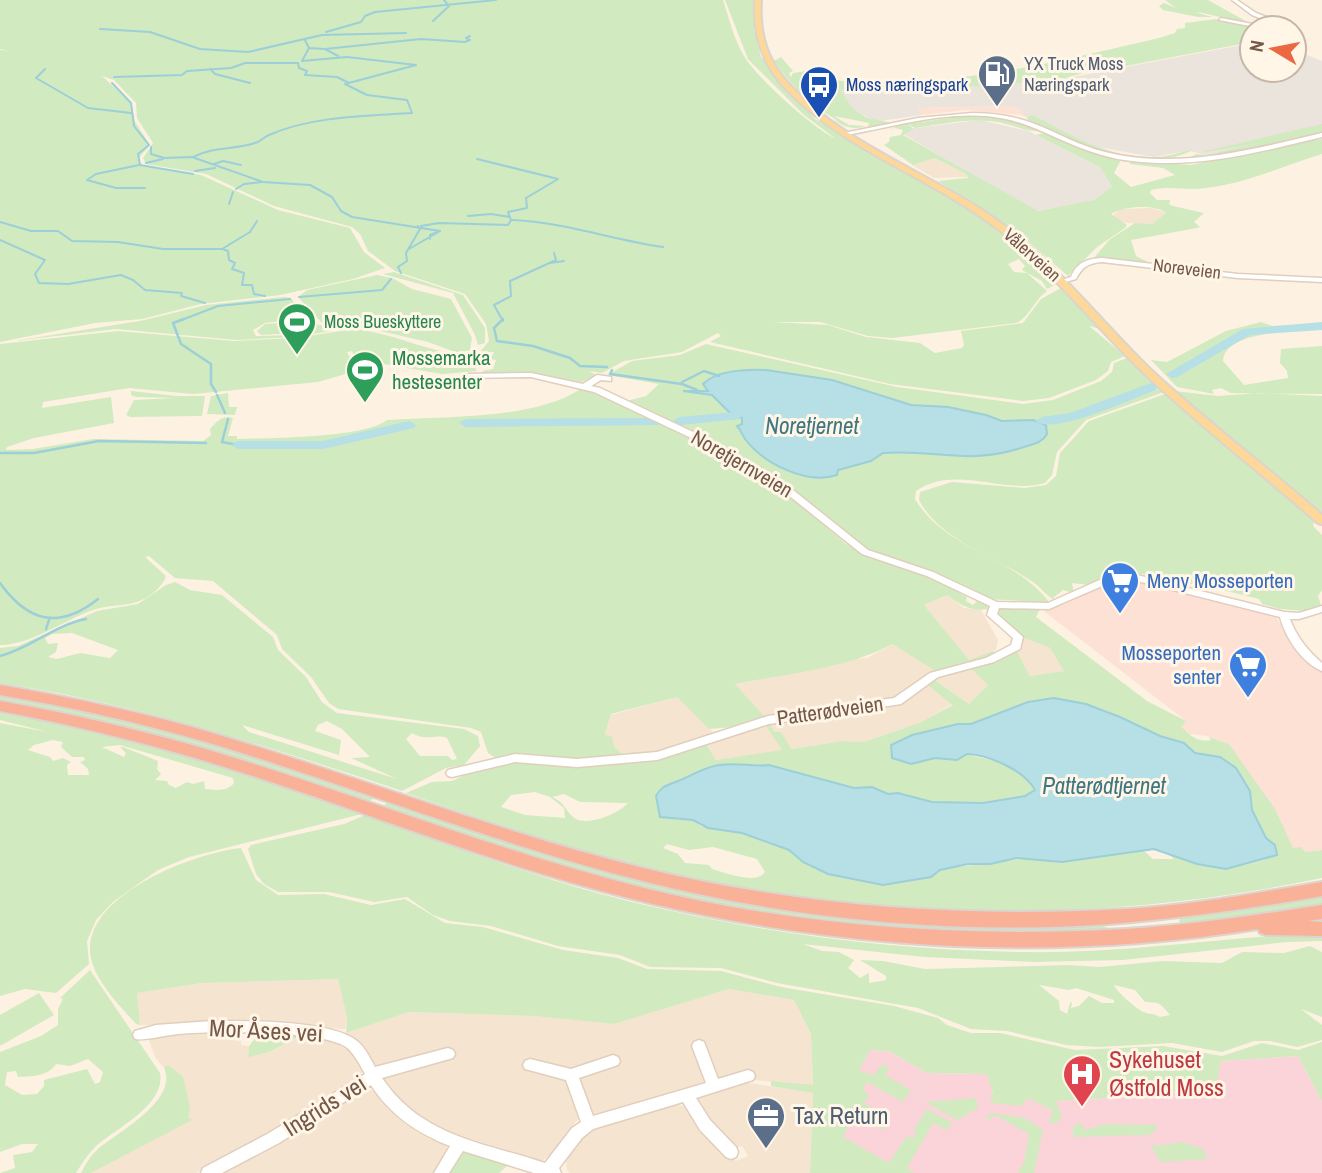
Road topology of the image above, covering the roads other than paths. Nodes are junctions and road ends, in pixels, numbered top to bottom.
1 (758, 0) edge
2 (1234, 0) edge
3 (1254, 14) edge
4 (1221, 19) dead end
5 (1238, 22) edge
6 (865, 129) junction
7 (845, 132) junction
8 (1322, 135) edge
9 (855, 138) junction
10 (1322, 280) edge
11 (1062, 281) junction
12 (468, 376) dead end
13 (608, 379) dead end
14 (586, 386) junction
15 (1322, 521) edge
16 (995, 605) junction
17 (1322, 609) edge
18 (1289, 616) junction
19 (1322, 668) edge
20 (0, 690) edge
21 (0, 706) edge
22 (452, 773) dead end
23 (1322, 889) edge
24 (1322, 912) edge
25 (1219, 929) junction
26 (1322, 929) edge
27 (139, 1035) dead end
28 (699, 1046) dead end
29 (448, 1054) dead end
30 (613, 1061) dead end
31 (530, 1065) dead end
32 (571, 1075) junction
33 (373, 1076) junction
34 (748, 1076) dead end
35 (714, 1084) junction
36 (686, 1095) junction
37 (589, 1124) junction
38 (460, 1143) junction
39 (731, 1152) dead end
40 (551, 1172) edge
41 (208, 1173) edge
42 (441, 1173) edge

1 - 7 main road, Vålerveien
2 - 3 street
4 - 5 street
6 - 7 street
6 - 8 street
6 - 9 main road
7 - 9 main road, Vålerveien
9 - 11 main road, Vålerveien
10 - 11 street, Noreveien
11 - 15 main road, Vålerveien
12 - 14 street, Noretjernveien
13 - 14 street
14 - 16 street, Noretjernveien
16 - 18 street
16 - 22 street, Patterødveien
17 - 18 street
18 - 19 street
20 - 23 highway
21 - 25 highway
24 - 25 highway
25 - 26 highway
27 - 33 street, Mor Åses vei
28 - 35 street
29 - 33 street, Ingrids vei
30 - 32 street
31 - 32 street
32 - 37 street
33 - 38 street, Mor Åses vei
33 - 41 street, Ingrids vei
34 - 35 street
35 - 36 street
36 - 37 street
36 - 39 street
37 - 40 street
38 - 40 street, Mor Åses vei
38 - 42 street

